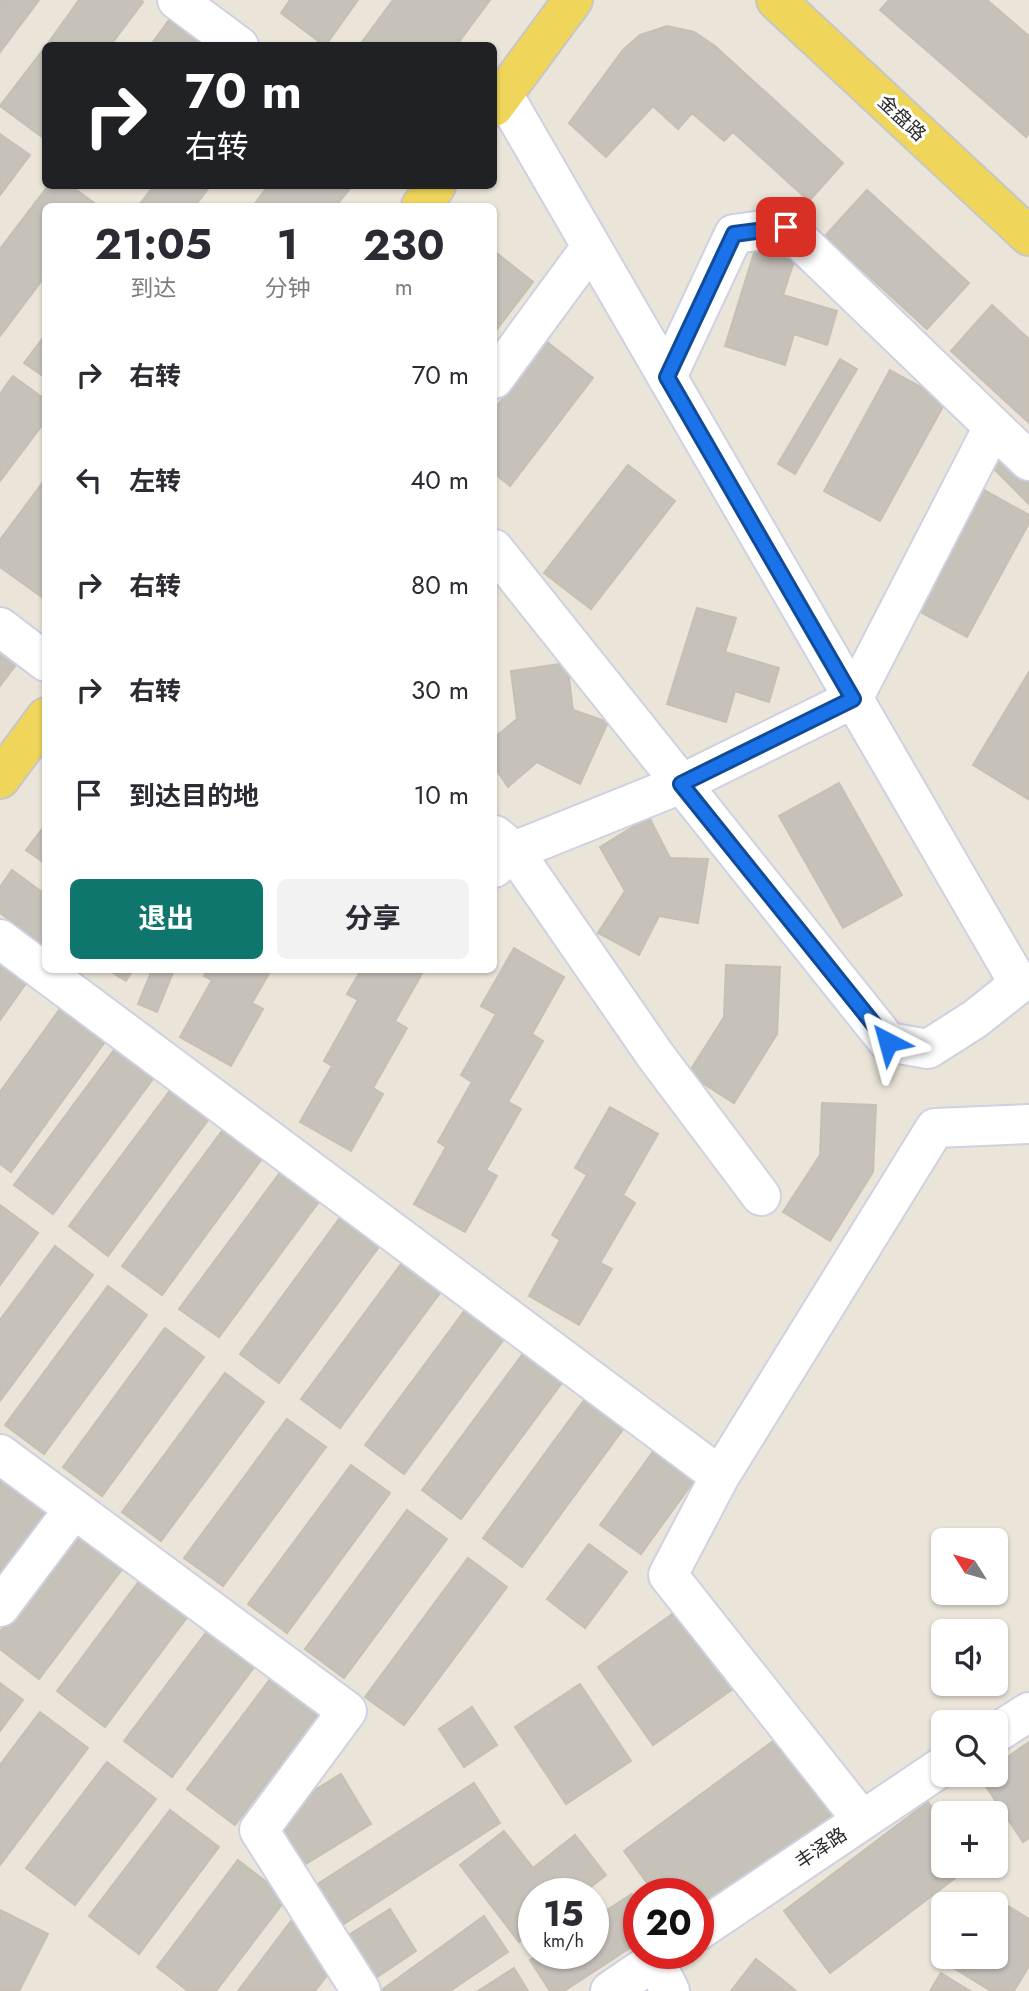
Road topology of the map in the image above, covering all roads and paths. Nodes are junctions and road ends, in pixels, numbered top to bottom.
1 (177, 0) edge
2 (573, 0) edge
3 (776, 0) edge
4 (234, 42) edge
5 (498, 101) edge
6 (1029, 236) edge
7 (591, 247) junction
8 (497, 375) edge
9 (667, 377) junction
10 (993, 427) junction
11 (1029, 461) edge
12 (497, 553) edge
13 (0, 627) edge
14 (42, 659) edge
15 (853, 699) junction
16 (42, 722) edge
17 (0, 779) edge
18 (681, 784) junction
19 (500, 851) edge
20 (0, 939) edge
21 (42, 970) edge
22 (46, 973) edge
23 (1024, 985) edge
24 (1029, 1124) edge
25 (761, 1196) dead end
26 (0, 1454) edge
27 (720, 1476) junction
28 (74, 1509) junction
29 (0, 1608) edge
30 (1029, 1712) edge
31 (1008, 1725) edge
32 (931, 1774) edge
33 (862, 1820) junction
34 (714, 1920) edge
35 (662, 1969) edge
36 (361, 1991) edge
37 (610, 1991) edge

1 - 4 street
2 - 5 main road
3 - 6 main road, 金盘路
5 - 7 street
7 - 8 street
7 - 9 street
9 - 10 street
9 - 15 street
10 - 11 street
10 - 15 street
12 - 18 street
13 - 14 street
15 - 18 street
15 - 23 street
16 - 17 main road
18 - 19 street
18 - 23 street
19 - 25 street
20 - 21 street
22 - 27 street
24 - 27 street
26 - 28 street
27 - 33 street
28 - 29 street
28 - 36 street
30 - 31 street
32 - 33 street, 丰泽路
33 - 34 street, 丰泽路
35 - 37 street

